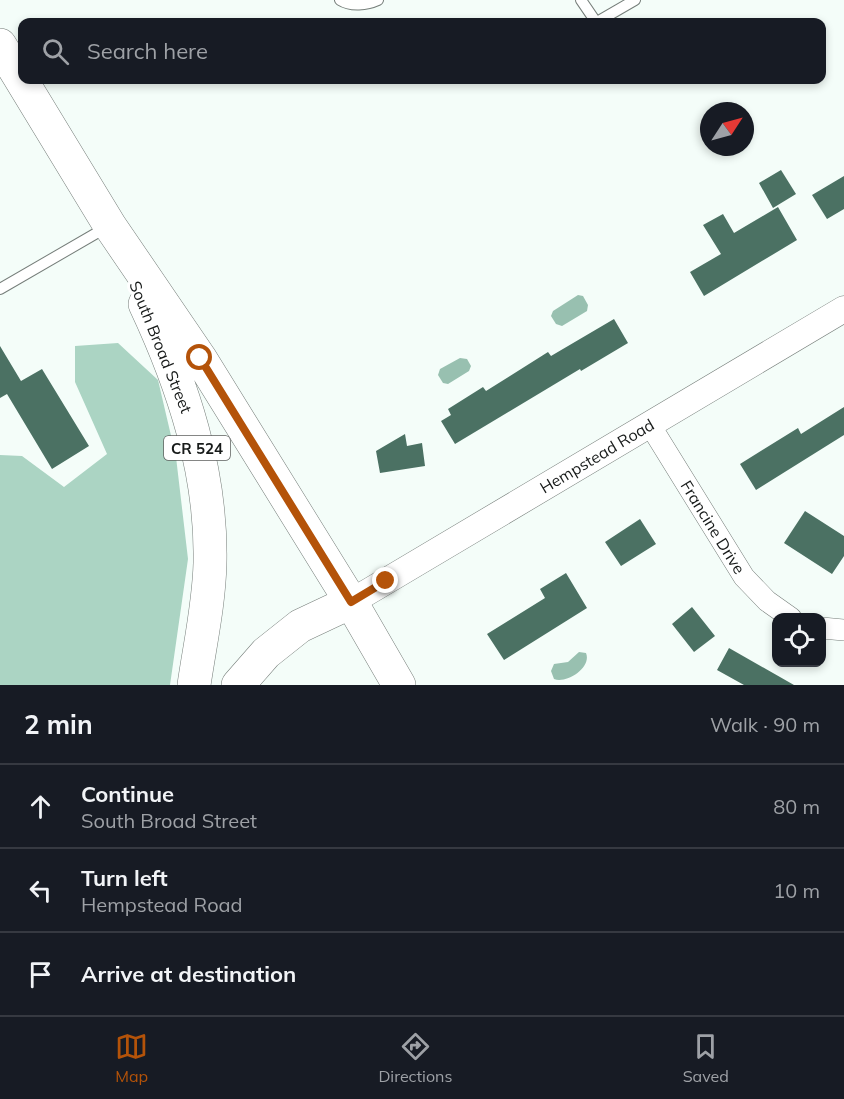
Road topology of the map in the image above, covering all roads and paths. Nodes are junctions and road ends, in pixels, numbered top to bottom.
1 (340, 0) edge
2 (378, 0) edge
3 (581, 0) edge
4 (635, 0) edge
5 (594, 18) edge
6 (604, 18) edge
7 (0, 45) edge
8 (18, 75) edge
9 (24, 84) edge
10 (110, 226) junction
11 (0, 290) edge
12 (844, 309) edge
13 (650, 425) junction
14 (351, 602) junction
15 (784, 613) edge
16 (826, 628) edge
17 (844, 630) edge
18 (194, 685) edge
19 (238, 685) edge
20 (399, 685) edge

1 - 2 lane
3 - 5 lane
4 - 6 lane
7 - 8 main road, South Broad Street / CR 524
9 - 10 main road, South Broad Street / CR 524
10 - 11 lane
10 - 14 main road, South Broad Street / CR 524
10 - 18 main road, South Broad Street / CR 524
12 - 13 street, Hempstead Road
13 - 14 street, Hempstead Road
13 - 15 street, Francine Drive
14 - 19 main road
14 - 20 main road, South Broad Street / CR 524
16 - 17 street

